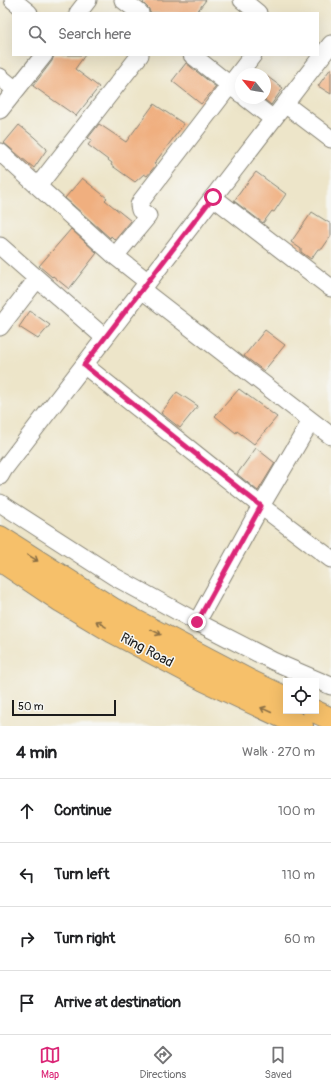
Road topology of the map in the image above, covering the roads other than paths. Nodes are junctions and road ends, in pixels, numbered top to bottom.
1 (13, 0) edge
2 (88, 0) edge
3 (123, 0) edge
4 (242, 0) edge
5 (29, 12) edge
6 (79, 12) edge
7 (139, 12) edge
8 (257, 12) edge
9 (331, 44) edge
10 (43, 56) edge
11 (139, 56) edge
12 (193, 56) edge
13 (253, 56) edge
14 (247, 68) edge
15 (0, 77) edge
16 (235, 89) edge
17 (16, 90) junction
18 (235, 91) edge
19 (254, 104) edge
20 (285, 104) junction
21 (0, 110) edge
22 (273, 119) junction
23 (331, 139) edge
24 (0, 152) edge
25 (38, 186) junction
26 (213, 197) junction
27 (0, 246) edge
28 (115, 256) junction
29 (37, 279) junction
30 (145, 286) junction
31 (331, 288) edge
32 (0, 327) edge
33 (105, 338) junction
34 (84, 365) junction
35 (311, 421) junction
36 (331, 436) edge
37 (0, 476) edge
38 (0, 503) edge
39 (261, 506) junction
40 (0, 537) edge
41 (331, 559) edge
42 (0, 560) edge
43 (197, 622) junction
44 (331, 686) edge
45 (283, 697) edge
46 (319, 713) edge
47 (331, 719) edge
48 (302, 726) edge

1 - 5 street
2 - 6 street
3 - 7 street
4 - 8 street
9 - 20 street
10 - 17 street
11 - 25 street
12 - 16 street
13 - 14 street
15 - 17 street
17 - 21 street
18 - 28 street
19 - 22 street
20 - 22 street
20 - 23 street
22 - 26 street
24 - 25 street
25 - 28 street
26 - 30 street
26 - 31 street
27 - 29 street
28 - 30 street
29 - 32 street
29 - 33 street
30 - 33 street
30 - 35 street
33 - 34 street
34 - 37 street
34 - 39 street
35 - 36 street
35 - 39 street
38 - 43 street
39 - 41 street
39 - 43 street
40 -> 45 highway, Ring Road
48 -> 42 highway, Ring Road
43 - 44 street
46 - 47 highway

